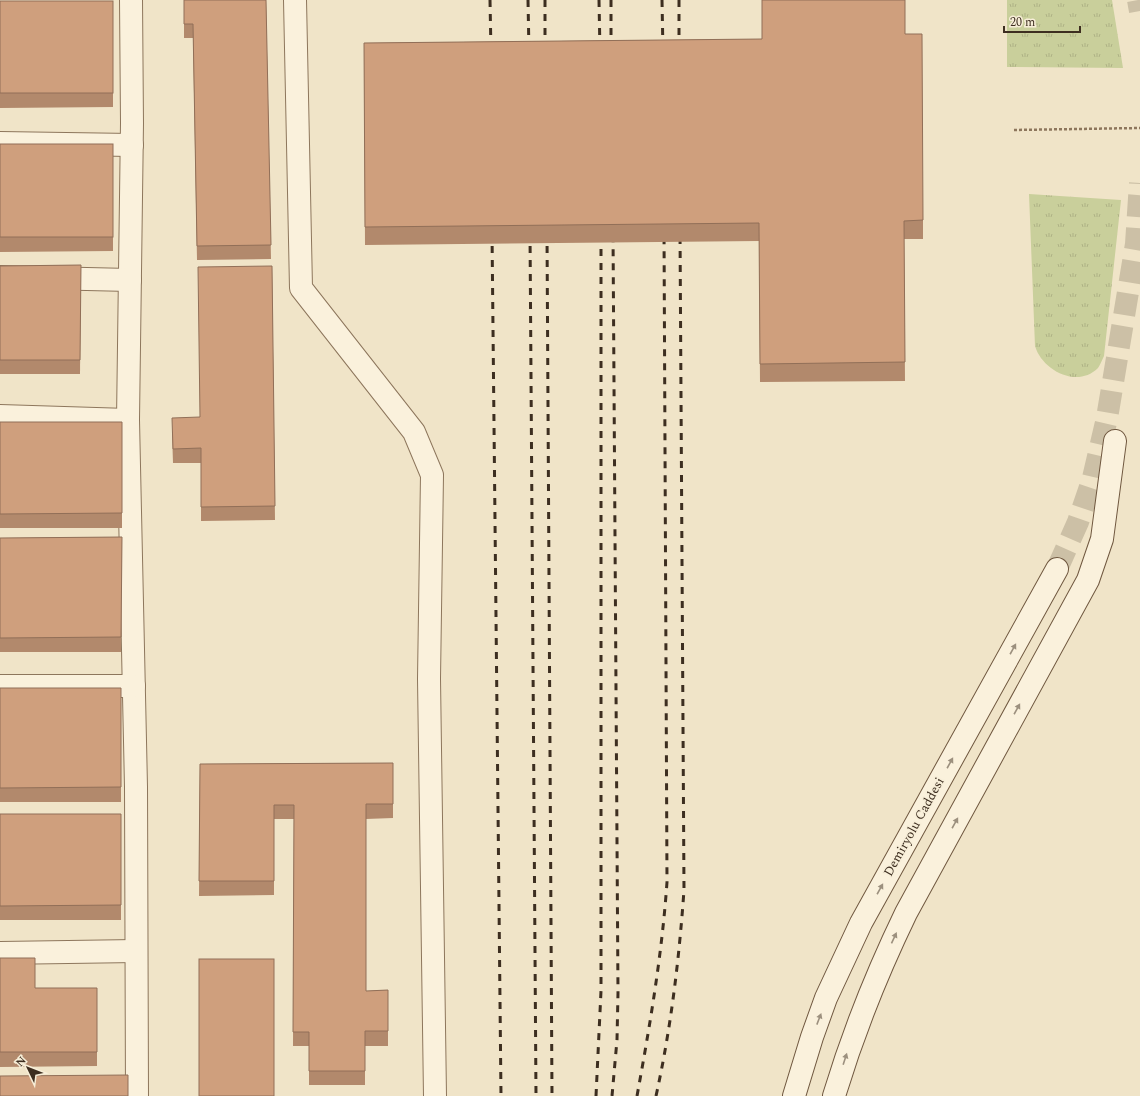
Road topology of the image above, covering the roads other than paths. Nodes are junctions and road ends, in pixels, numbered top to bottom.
1 (295, 0) edge
2 (131, 5) edge
3 (108, 11) edge
4 (0, 143) edge
5 (132, 145) junction
6 (0, 277) edge
7 (130, 280) junction
8 (0, 416) edge
9 (128, 420) junction
10 (1115, 441) dead end
11 (107, 550) edge
12 (130, 550) junction
13 (1057, 569) tunnel mouth
14 (0, 686) edge
15 (134, 686) junction
16 (136, 817) junction
17 (114, 818) edge
18 (136, 951) junction
19 (0, 953) edge
20 (114, 1088) edge
21 (137, 1092) edge
22 (435, 1096) edge
23 (794, 1096) edge
24 (834, 1096) edge

1 - 22 street
2 - 3 street
2 - 5 street
4 - 5 street
5 - 7 street
6 - 7 street
7 - 9 street
8 - 9 street
9 - 12 street
24 -> 10 street
11 - 12 street
12 - 15 street
23 -> 13 street, Demiryolu Caddesi
14 - 15 street
15 - 16 street
16 - 17 street
16 - 18 street
18 - 19 street
18 - 21 street
20 - 21 street

